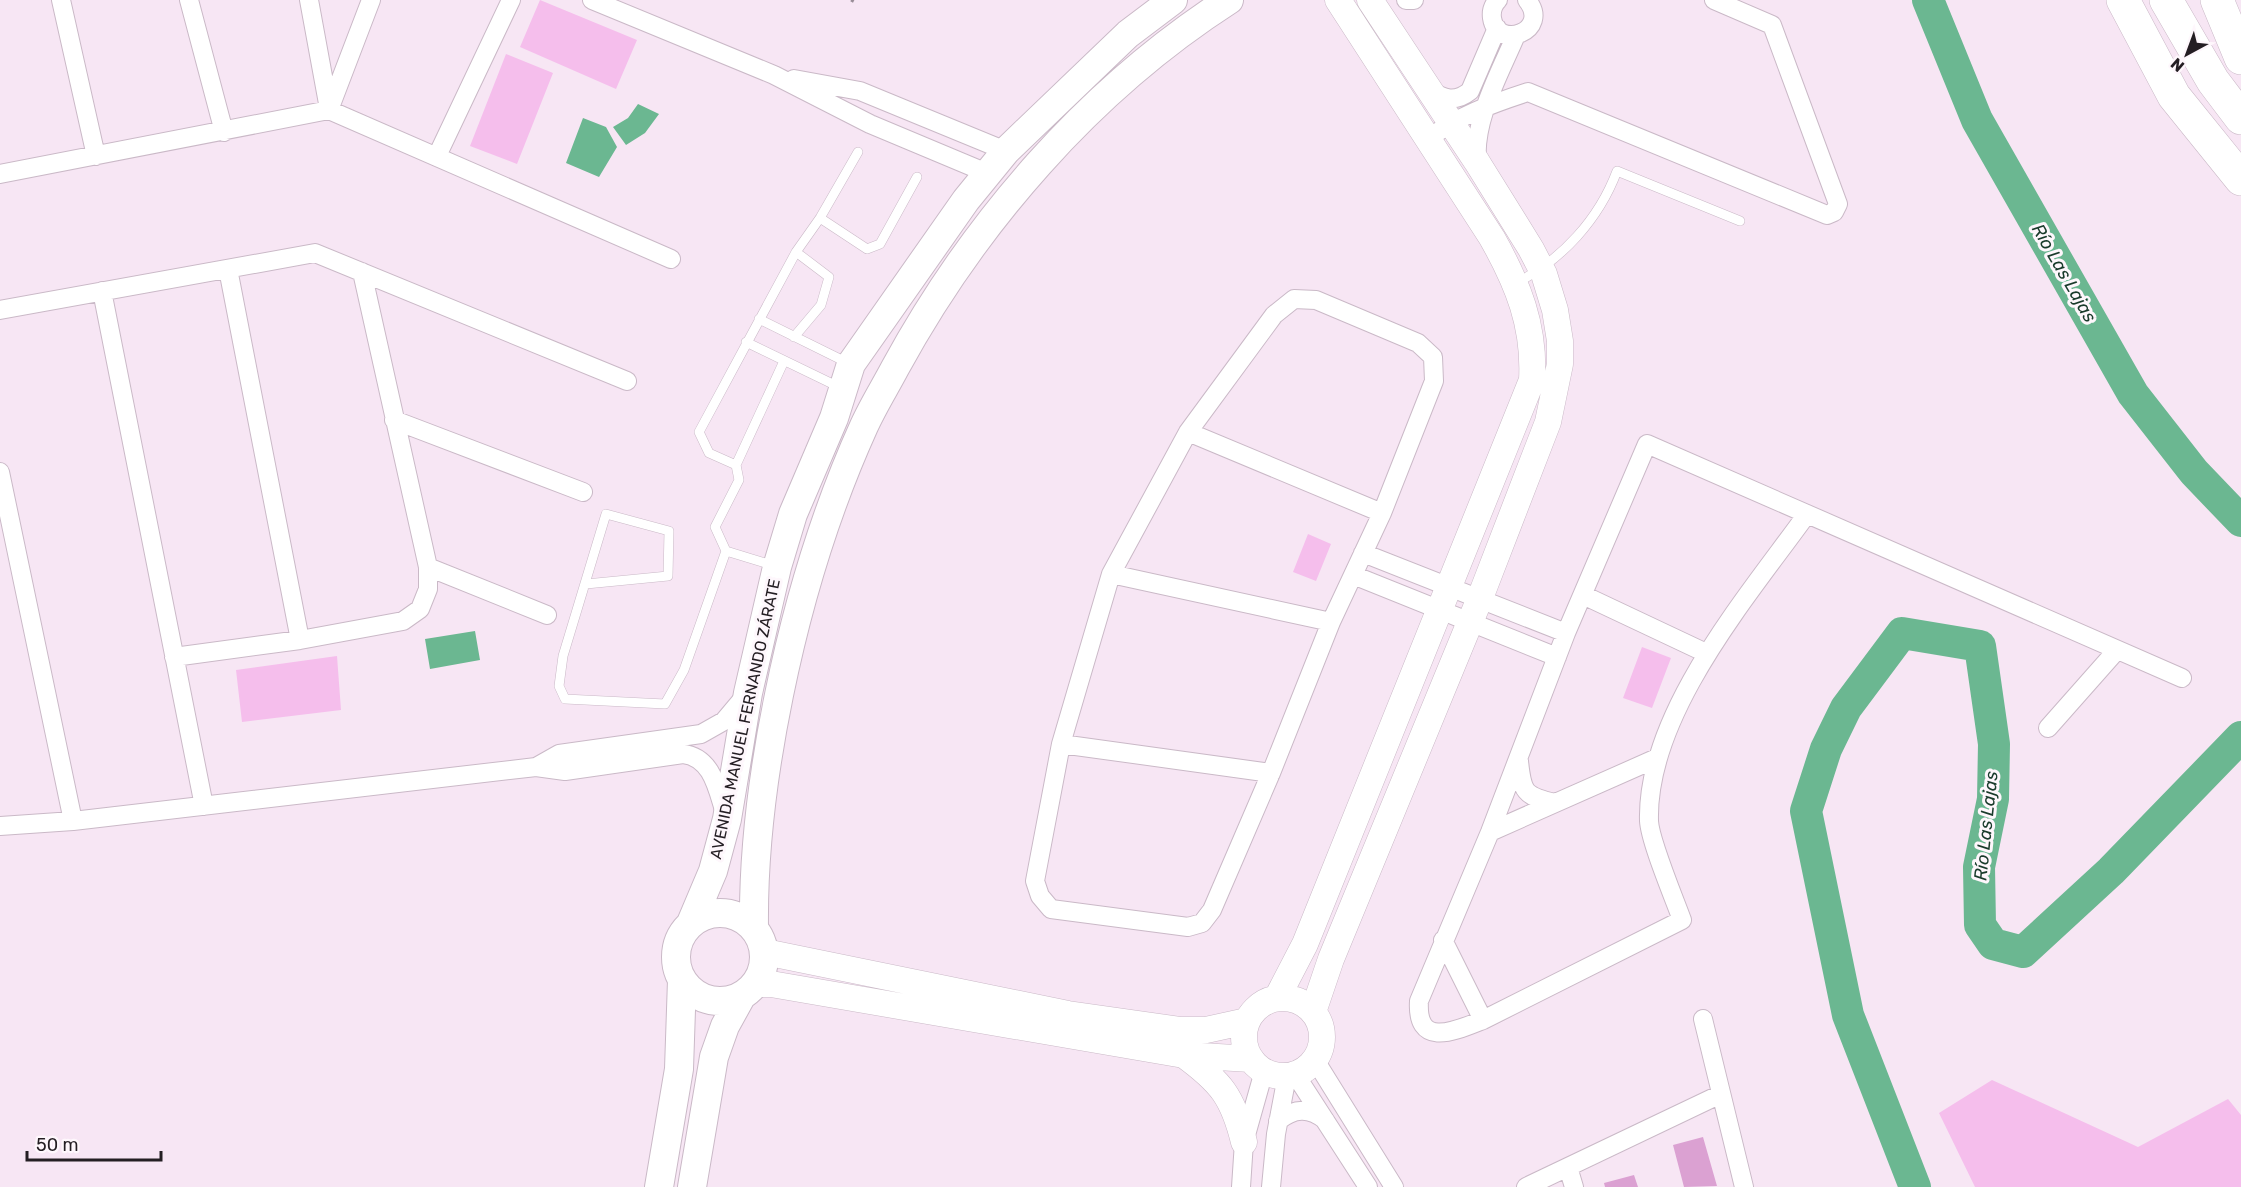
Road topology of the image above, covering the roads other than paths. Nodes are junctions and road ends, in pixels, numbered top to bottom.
1 (61, 0) edge
2 (189, 0) edge
3 (309, 0) edge
4 (371, 0) edge
5 (511, 0) edge
6 (592, 0) edge
7 (1173, 0) edge
8 (1228, 0) edge
9 (1338, 0) edge
10 (1370, 0) edge
11 (1406, 0) edge
12 (1414, 0) edge
13 (1498, 0) edge
14 (1527, 0) edge
15 (1714, 0) edge
16 (2100, 0) edge
17 (2122, 0) edge
18 (2166, 0) edge
19 (2217, 0) edge
20 (1497, 27) junction
21 (1516, 35) junction
22 (2241, 58) edge
23 (774, 75) junction
24 (1427, 89) junction
25 (2174, 96) junction
26 (1488, 105) junction
27 (329, 110) junction
28 (2241, 118) edge
29 (1450, 122) junction
30 (224, 132) junction
31 (1428, 139) junction
32 (1006, 151) junction
33 (858, 152) dead end
34 (96, 156) junction
35 (437, 156) junction
36 (1478, 162) junction
37 (987, 173) junction
38 (0, 174) edge
39 (917, 177) dead end
40 (2241, 178) edge
41 (820, 218) junction
42 (1740, 221) dead end
43 (796, 252) junction
44 (671, 259) dead end
45 (228, 269) junction
46 (1542, 270) junction
47 (362, 272) junction
48 (1516, 283) junction
49 (102, 291) junction
50 (0, 310) edge
51 (759, 319) junction
52 (794, 337) junction
53 (746, 342) junction
54 (784, 361) junction
55 (847, 377) junction
56 (627, 381) dead end
57 (394, 420) junction
58 (1188, 432) junction
59 (736, 465) junction
60 (0, 472) edge
61 (583, 492) dead end
62 (1382, 513) junction
63 (1807, 514) junction
64 (726, 551) junction
65 (1363, 552) junction
66 (428, 567) junction
67 (777, 567) junction
68 (1111, 574) junction
69 (1353, 575) junction
70 (586, 584) junction
71 (1451, 587) junction
72 (1583, 595) junction
73 (1480, 598) junction
74 (1441, 611) junction
75 (547, 615) dead end
76 (1330, 622) junction
77 (1470, 622) junction
78 (1566, 633) junction
79 (300, 640) junction
80 (2117, 650) junction
81 (1706, 653) junction
82 (174, 657) junction
83 (1557, 657) junction
84 (2182, 678) dead end
85 (748, 693) junction
86 (2048, 728) dead end
87 (1060, 744) junction
88 (691, 746) junction
89 (1519, 757) junction
90 (1657, 758) junction
91 (1271, 773) junction
92 (1555, 803) junction
93 (204, 806) junction
94 (727, 819) junction
95 (73, 821) junction
96 (0, 826) edge
97 (1490, 832) junction
98 (691, 923) junction
99 (759, 939) junction
100 (1443, 940) junction
101 (682, 980) junction
102 (749, 990) junction
103 (1277, 998) junction
104 (1313, 1012) junction
105 (1483, 1020) junction
106 (1703, 1020) dead end
107 (1247, 1021) junction
108 (1184, 1055) junction
109 (1282, 1068) junction
110 (1721, 1094) junction
111 (672, 1113) junction
112 (706, 1118) junction
113 (1278, 1121) junction
114 (1326, 1121) junction
115 (1362, 1137) junction
116 (1244, 1142) junction
117 (1344, 1148) junction
118 (1568, 1167) junction
119 (653, 1187) edge
120 (659, 1187) edge
121 (692, 1187) edge
122 (701, 1187) edge
123 (1241, 1187) edge
124 (1271, 1187) edge
125 (1368, 1187) edge
126 (1394, 1187) edge
127 (1526, 1187) edge
128 (1574, 1187) edge
129 (1744, 1187) edge

1 - 34 street
2 - 30 street
3 - 27 street
4 - 27 street
5 - 35 street
6 - 23 street
7 - 32 main road, AVENIDA MANUEL FERNANDO ZÁRATE
8 - 99 main road, AVENIDA MANUEL FERNANDO ZÁRATE
9 - 31 street
10 - 24 street
11 - 12 street
13 - 20 street
14 - 21 street
15 - 26 street
16 - 25 highway
17 - 25 highway
18 - 28 highway
19 - 22 highway
20 - 21 street
20 - 24 street
21 - 26 street
23 - 32 street
23 - 37 street
24 - 29 street
25 - 40 highway
26 - 29 street
26 - 36 street
27 - 30 street
27 - 35 street
29 - 31 street
29 - 36 street
30 - 34 street
31 - 48 street
32 - 37 main road, AVENIDA MANUEL FERNANDO ZÁRATE
33 - 41 lane
34 - 38 street
35 - 44 street
36 - 46 street
37 - 55 main road, AVENIDA MANUEL FERNANDO ZÁRATE
39 - 41 lane
41 - 43 lane
42 - 46 lane
43 - 51 lane
43 - 52 lane
45 - 47 street
45 - 49 street
45 - 79 street
46 - 48 lane
46 - 73 street
47 - 56 street
47 - 57 street
48 - 71 street
49 - 50 street
49 - 82 street
51 - 52 lane
51 - 53 lane
52 - 55 lane
53 - 54 lane
53 - 59 lane
54 - 55 lane
54 - 59 lane
55 - 67 main road, AVENIDA MANUEL FERNANDO ZÁRATE
57 - 61 street
57 - 66 street
58 - 62 street
58 - 62 street
58 - 68 street
59 - 64 lane
60 - 95 street
62 - 65 street
63 - 72 street
63 - 80 street
63 - 81 street
64 - 67 lane
64 - 70 lane
65 - 69 street
65 - 71 street
66 - 75 street
66 - 79 street
67 - 85 main road, AVENIDA MANUEL FERNANDO ZÁRATE
68 - 76 street
68 - 87 street
69 - 74 street
69 - 76 street
70 - 70 lane
71 - 73 street
71 - 74 street
72 - 78 street
72 - 81 street
73 - 77 street
73 - 78 street
74 - 77 street
74 - 103 street
76 - 91 street
77 - 83 street
77 - 104 street
78 - 83 street
79 - 82 street
80 - 84 street
80 - 86 street
81 - 90 street
82 - 93 street
83 - 89 street
85 - 88 street
85 - 94 main road, AVENIDA MANUEL FERNANDO ZÁRATE
87 - 91 street
87 - 91 street
88 - 93 street
88 - 94 street
89 - 92 street
89 - 97 street
90 - 92 street
90 - 105 street
92 - 97 street
93 - 95 street
94 - 98 main road, AVENIDA MANUEL FERNANDO ZÁRATE
95 - 96 street
97 - 100 street
98 - 99 main road
98 - 101 main road
99 - 102 main road
99 - 107 street
100 - 105 street
100 - 105 street
101 - 102 main road
101 - 111 main road
102 - 108 street
102 - 112 main road
103 - 104 street
103 - 107 street
104 - 109 street
106 - 110 street
107 - 109 street
108 - 109 street
108 - 116 street
109 - 113 street
109 - 114 street
109 - 115 street
109 - 116 street
110 - 118 street
110 - 129 street
111 - 119 main road
111 - 120 main road
112 - 121 main road
112 - 122 main road
113 - 114 street
113 - 124 street
114 - 117 street
115 - 117 street
115 - 126 street
116 - 123 street
117 - 125 street
118 - 127 street
118 - 128 street

